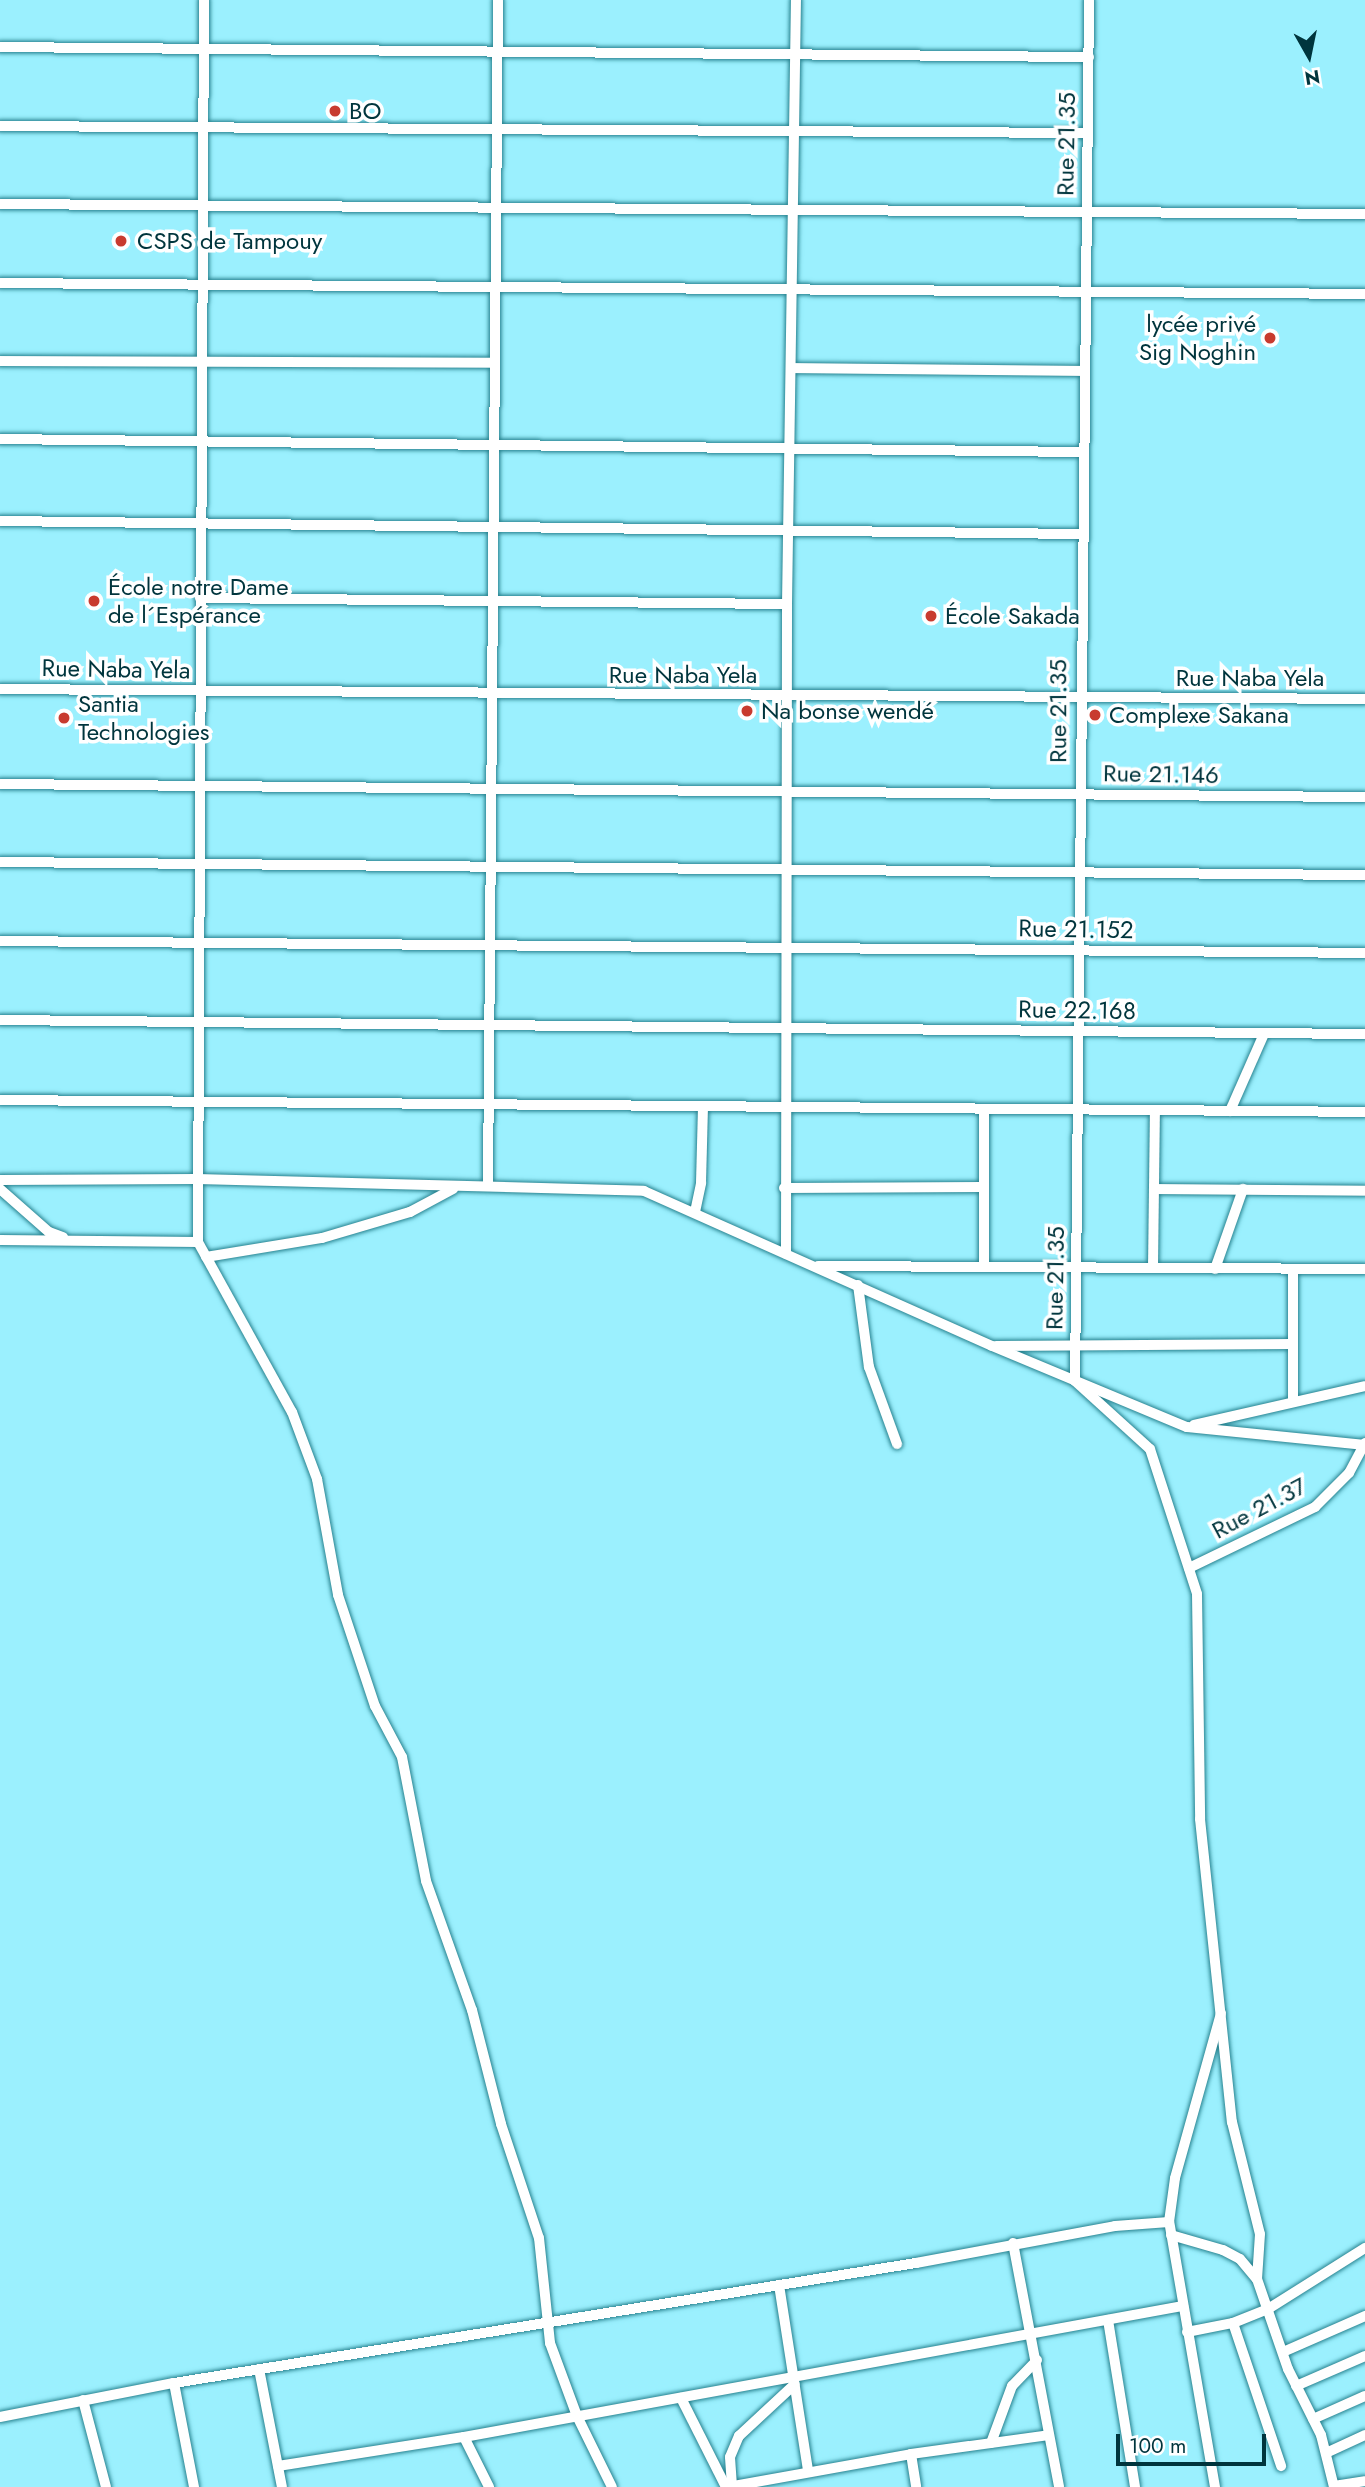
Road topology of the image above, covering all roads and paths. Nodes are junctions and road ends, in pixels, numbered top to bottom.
1 (204, 0) edge
2 (498, 0) edge
3 (796, 0) edge
4 (1089, 0) edge
5 (0, 47) edge
6 (203, 49) junction
7 (497, 50) junction
8 (796, 53) junction
9 (1088, 57) junction
10 (0, 126) edge
11 (204, 126) junction
12 (497, 127) junction
13 (793, 130) junction
14 (1087, 133) junction
15 (0, 204) edge
16 (203, 206) junction
17 (496, 206) junction
18 (793, 211) junction
19 (1365, 214) edge
20 (1086, 215) junction
21 (0, 283) edge
22 (203, 284) junction
23 (495, 288) junction
24 (791, 289) junction
25 (1085, 291) junction
26 (1365, 294) edge
27 (0, 361) edge
28 (495, 363) junction
29 (202, 364) junction
30 (791, 368) junction
31 (1084, 371) junction
32 (0, 439) edge
33 (201, 441) junction
34 (494, 445) junction
35 (789, 449) junction
36 (1083, 452) junction
37 (0, 521) edge
38 (201, 523) junction
39 (493, 526) junction
40 (788, 527) junction
41 (1082, 534) junction
42 (200, 598) junction
43 (493, 599) junction
44 (787, 604) junction
45 (0, 689) edge
46 (200, 691) junction
47 (492, 695) junction
48 (787, 697) junction
49 (1079, 698) junction
50 (1365, 699) edge
51 (0, 784) edge
52 (199, 786) junction
53 (491, 789) junction
54 (790, 792) junction
55 (1079, 795) junction
56 (1365, 797) edge
57 (0, 862) edge
58 (199, 864) junction
59 (490, 867) junction
60 (789, 871) junction
61 (1078, 873) junction
62 (1365, 875) edge
63 (0, 940) edge
64 (198, 943) junction
65 (490, 947) junction
66 (787, 948) junction
67 (1078, 950) junction
68 (1365, 953) edge
69 (0, 1020) edge
70 (197, 1021) junction
71 (489, 1026) junction
72 (788, 1026) junction
73 (1080, 1031) junction
74 (1264, 1034) junction
75 (1365, 1034) edge
76 (0, 1100) edge
77 (197, 1100) junction
78 (488, 1104) junction
79 (784, 1107) junction
80 (703, 1108) junction
81 (984, 1109) junction
82 (1079, 1110) junction
83 (1155, 1111) junction
84 (1230, 1111) junction
85 (1365, 1112) edge
86 (197, 1179) junction
87 (0, 1180) edge
88 (488, 1185) junction
89 (983, 1187) junction
90 (454, 1188) junction
91 (784, 1188) junction
92 (0, 1189) edge
93 (1156, 1189) junction
94 (1243, 1189) junction
95 (1365, 1191) edge
96 (695, 1212) junction
97 (70, 1239) junction
98 (0, 1241) edge
99 (198, 1242) junction
100 (786, 1254) junction
101 (206, 1257) junction
102 (814, 1266) junction
103 (984, 1267) junction
104 (1076, 1268) junction
105 (1153, 1268) junction
106 (1215, 1269) junction
107 (1293, 1269) junction
108 (1365, 1269) edge
109 (858, 1285) junction
110 (1292, 1344) junction
111 (992, 1346) junction
112 (1075, 1346) junction
113 (1075, 1381) junction
114 (1365, 1386) edge
115 (1293, 1400) junction
116 (1187, 1427) junction
117 (897, 1444) dead end
118 (1365, 1444) edge
119 (1189, 1568) junction
120 (1223, 2006) junction
121 (1169, 2222) junction
122 (1171, 2235) junction
123 (1013, 2244) junction
124 (1365, 2248) edge
125 (1257, 2279) junction
126 (779, 2285) junction
127 (1183, 2306) junction
128 (1268, 2309) junction
129 (1365, 2316) edge
130 (1108, 2320) junction
131 (547, 2322) junction
132 (1233, 2323) junction
133 (1186, 2332) junction
134 (1034, 2334) junction
135 (1283, 2352) junction
136 (1365, 2357) edge
137 (1037, 2360) junction
138 (259, 2369) junction
139 (795, 2381) junction
140 (174, 2383) junction
141 (1296, 2386) junction
142 (1365, 2396) edge
143 (681, 2398) junction
144 (83, 2400) junction
145 (576, 2416) junction
146 (0, 2417) edge
147 (1313, 2419) junction
148 (1049, 2435) junction
149 (1365, 2435) edge
150 (464, 2437) junction
151 (991, 2442) junction
152 (1326, 2453) junction
153 (911, 2454) junction
154 (278, 2466) junction
155 (1281, 2466) dead end
156 (808, 2470) junction
157 (1365, 2482) edge
158 (1334, 2486) edge
159 (106, 2487) edge
160 (194, 2487) edge
161 (282, 2487) edge
162 (489, 2487) edge
163 (612, 2487) edge
164 (729, 2487) edge
165 (916, 2487) edge
166 (1059, 2487) edge
167 (1135, 2487) edge
168 (1215, 2487) edge

1 - 6 street
2 - 7 street
3 - 8 street
4 - 9 street, Rue 21.35
5 - 6 street
6 - 7 street
6 - 11 street
7 - 8 street
7 - 12 street
8 - 9 street
8 - 13 street
9 - 14 street, Rue 21.35
10 - 11 street
11 - 12 street
11 - 16 street
12 - 13 street
12 - 17 street
13 - 14 street
13 - 18 street
14 - 20 street, Rue 21.35
15 - 16 street
16 - 17 street
16 - 22 street
17 - 18 street
17 - 23 street
18 - 20 street
18 - 24 street
19 - 20 street
20 - 25 street, Rue 21.35
21 - 22 street
22 - 23 street
22 - 29 street
23 - 24 street
23 - 28 street
24 - 25 street
24 - 30 street
25 - 26 street
25 - 31 street, Rue 21.35
27 - 29 street
28 - 29 street
28 - 34 street
29 - 33 street
30 - 31 street
30 - 35 street
31 - 36 street, Rue 21.35
32 - 33 street
33 - 34 street
33 - 38 street
34 - 35 street
34 - 39 street
35 - 36 street
35 - 40 street
36 - 41 street, Rue 21.35
37 - 38 street
38 - 39 street
38 - 42 street
39 - 40 street
39 - 43 street
40 - 41 street
40 - 44 street
41 - 49 street, Rue 21.35
42 - 43 street
42 - 46 street
43 - 44 street
43 - 47 street
44 - 48 street
45 - 46 street, Rue Naba Yela
46 - 47 street, Rue Naba Yela
46 - 52 street
47 - 48 street, Rue Naba Yela
47 - 53 street
48 - 49 street, Rue Naba Yela
48 - 54 street
49 - 50 street, Rue Naba Yela
49 - 55 street, Rue 21.35
51 - 52 street, Rue 21.146
52 - 53 street, Rue 21.146
52 - 58 street
53 - 54 street, Rue 21.146
53 - 59 street
54 - 55 street, Rue 21.146
54 - 60 street
55 - 56 street, Rue 21.146
55 - 61 street, Rue 21.35
57 - 58 street
58 - 59 street
58 - 64 street
59 - 60 street
59 - 65 street
60 - 61 street
60 - 66 street
61 - 62 street
61 - 67 street, Rue 21.35
63 - 64 street, Rue 21.152
64 - 65 street, Rue 21.152
64 - 70 street
65 - 66 street, Rue 21.152
65 - 71 street
66 - 67 street, Rue 21.152
66 - 72 street
67 - 68 street, Rue 21.152
67 - 73 street, Rue 21.35
69 - 70 street, Rue 22.168
70 - 71 street, Rue 22.168
70 - 77 street
71 - 72 street, Rue 22.168
71 - 78 street
72 - 73 street, Rue 22.168
72 - 79 street
73 - 74 street, Rue 22.168
73 - 82 street, Rue 21.35
74 - 75 street, Rue 22.168
74 - 84 street
76 - 77 street
77 - 78 street
77 - 86 street
78 - 80 street
78 - 88 street
79 - 80 street
79 - 81 street
79 - 91 street
80 - 96 street
81 - 82 street
81 - 89 street
82 - 83 street
82 - 104 street, Rue 21.35
83 - 84 street
83 - 93 street
84 - 85 street
86 - 87 street
86 - 90 street
86 - 99 street
88 - 90 street
88 - 96 street
89 - 91 street
89 - 103 street
90 - 101 street
91 - 100 street
92 - 97 street
93 - 94 street
93 - 105 street
94 - 95 street
94 - 106 street
96 - 100 street
97 - 98 street
97 - 99 street
99 - 101 street
100 - 102 street
101 - 131 street
102 - 103 street
102 - 109 street
103 - 104 street
104 - 105 street
104 - 112 street, Rue 21.35
105 - 106 street
106 - 107 street
107 - 108 street
107 - 110 street
109 - 111 street
109 - 117 street
110 - 112 street
110 - 115 street
111 - 112 street
111 - 113 street
112 - 113 street, Rue 21.35
113 - 116 street
113 - 119 street
114 - 115 street
115 - 116 street
116 - 118 street
118 - 119 street, Rue 21.37
119 - 120 street
120 - 121 street
120 - 125 street
121 - 122 street
121 - 123 street
122 - 125 street
122 - 127 street
123 - 126 street
123 - 134 street
124 - 128 street
125 - 128 street
126 - 131 street
126 - 139 street
127 - 130 street
127 - 133 street
128 - 132 street
128 - 135 street
129 - 135 street
130 - 134 street
130 - 167 street
131 - 138 street
131 - 145 street
132 - 133 street
132 - 155 street
133 - 168 street
134 - 137 street
134 - 139 street
135 - 141 street
136 - 141 street
137 - 148 street
137 - 151 street
138 - 140 street
138 - 154 street
139 - 143 street
139 - 156 street
139 - 164 street
140 - 144 street
140 - 160 street
141 - 147 street
142 - 147 street
143 - 145 street
143 - 164 street
144 - 146 street
144 - 159 street
145 - 150 street
145 - 163 street
147 - 152 street
148 - 151 street
148 - 166 street
149 - 152 street
150 - 154 street
150 - 162 street
151 - 153 street
152 - 158 street
153 - 156 street
153 - 165 street
154 - 161 street
156 - 164 street
157 - 158 street

